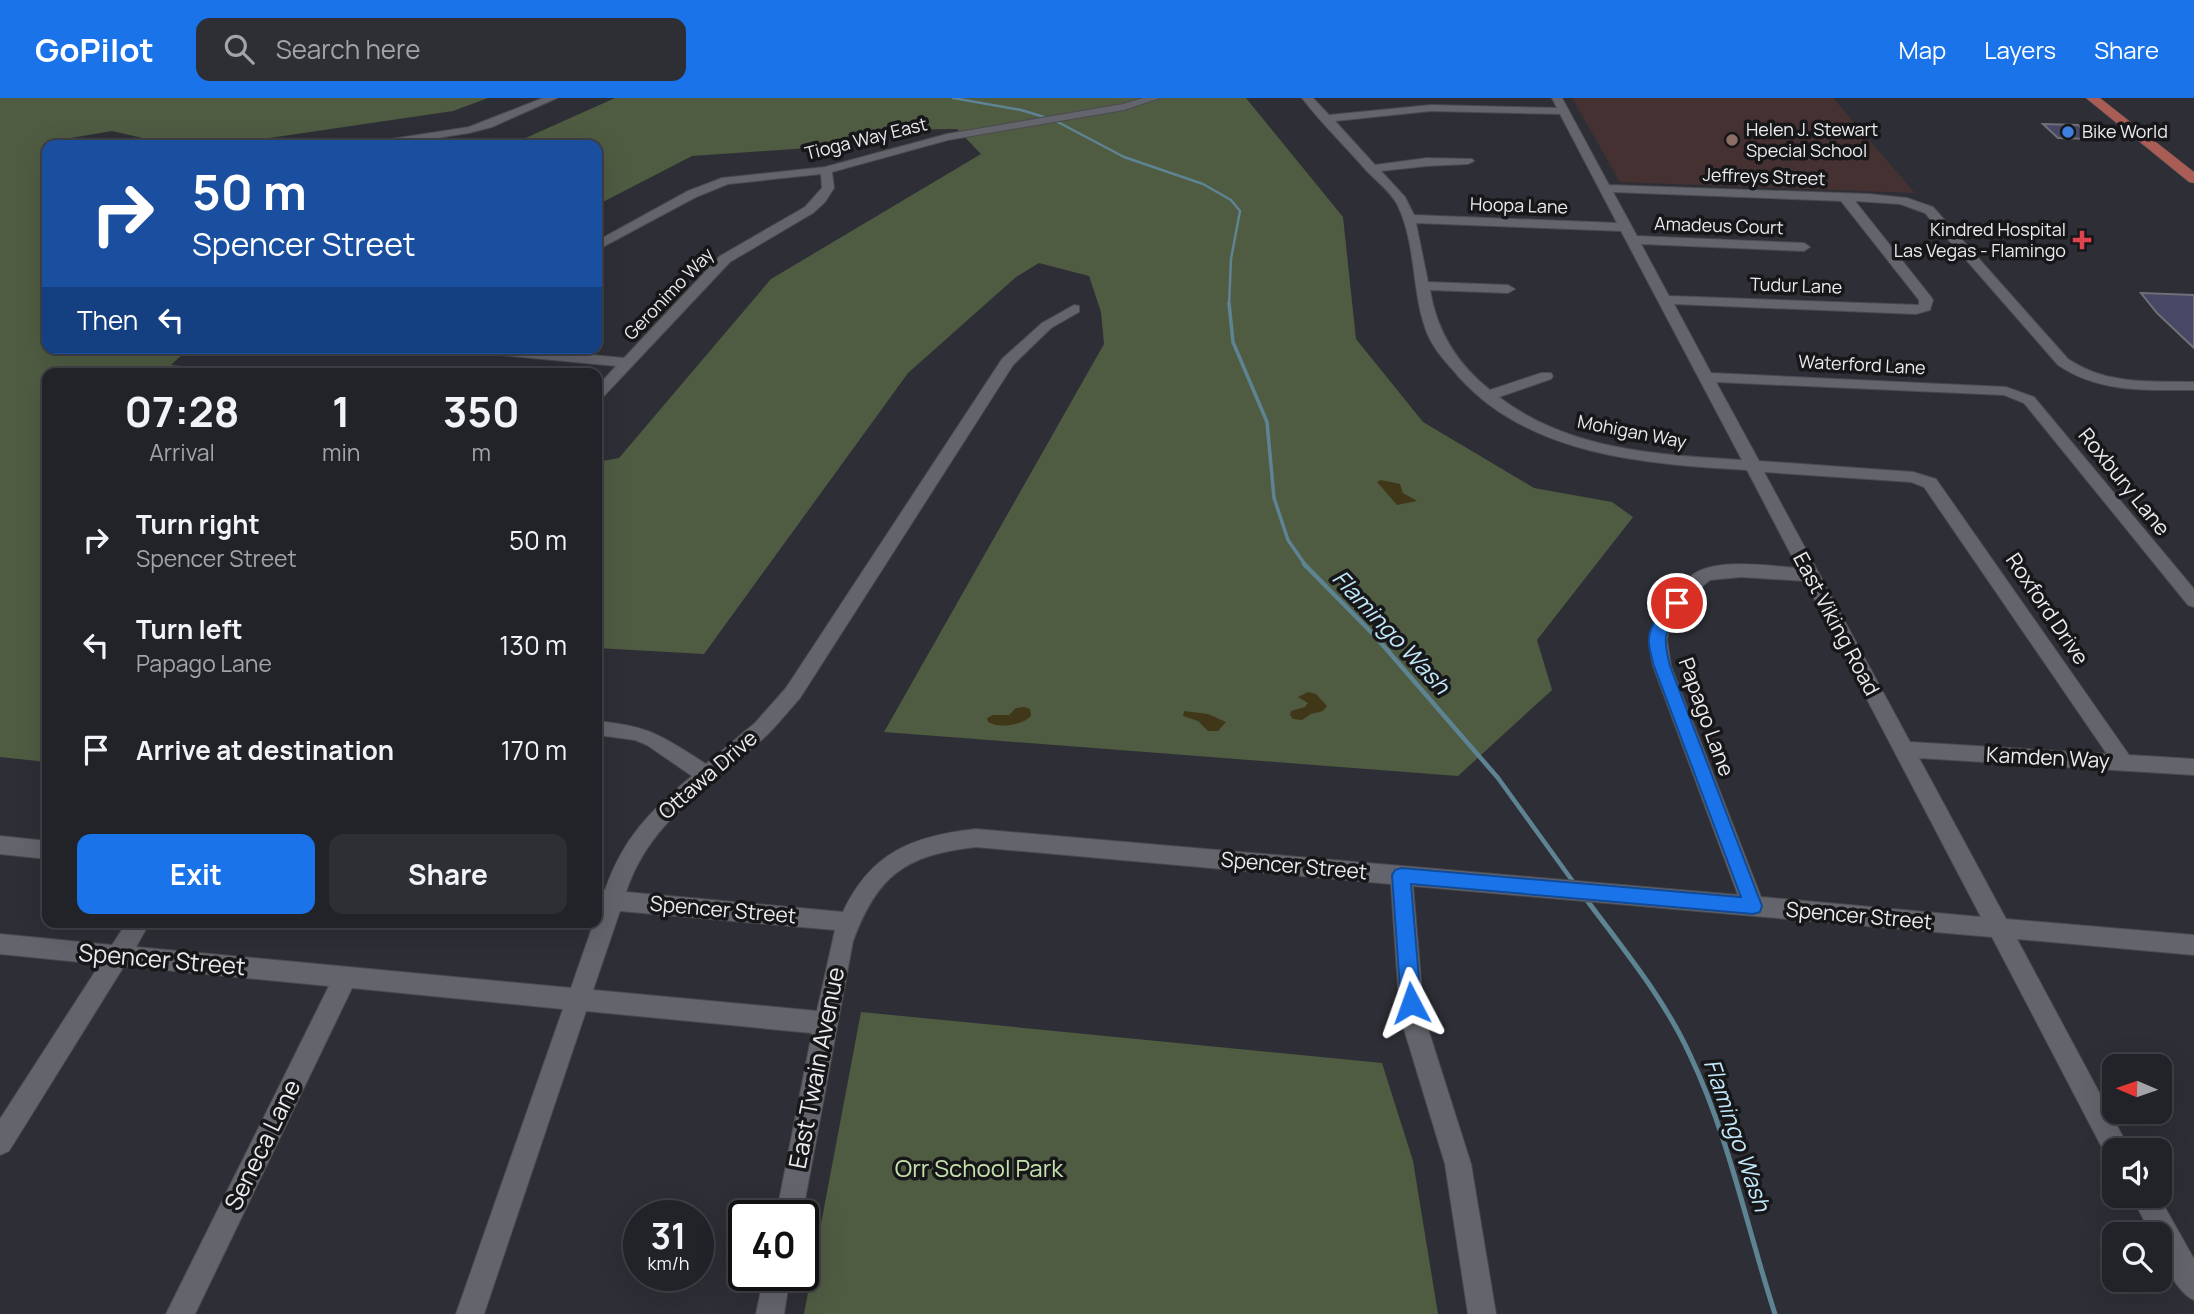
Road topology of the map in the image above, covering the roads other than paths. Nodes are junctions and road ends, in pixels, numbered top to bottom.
1 (552, 98) edge
2 (1155, 98) edge
3 (1307, 98) edge
4 (2092, 98) edge
5 (1560, 105) edge
6 (2135, 114) dead end
7 (1327, 119) junction
8 (404, 140) edge
9 (1468, 161) dead end
10 (2194, 161) edge
11 (1371, 169) junction
12 (826, 170) junction
13 (2194, 179) edge
14 (1605, 188) junction
15 (1845, 197) junction
16 (1411, 219) junction
17 (1629, 234) junction
18 (602, 243) edge
19 (1804, 247) dead end
20 (1424, 286) junction
21 (1508, 289) dead end
22 (1664, 300) junction
23 (1074, 309) dead end
24 (532, 354) edge
25 (627, 363) junction
26 (1546, 376) dead end
27 (1705, 377) junction
28 (2194, 386) edge
29 (602, 390) edge
30 (2017, 394) joint
31 (1486, 397) junction
32 (1752, 466) junction
33 (1930, 483) joint
34 (1810, 575) junction
35 (2194, 601) edge
36 (602, 729) edge
37 (1902, 750) junction
38 (2124, 763) junction
39 (2194, 767) edge
40 (707, 775) junction
41 (0, 845) edge
42 (42, 849) edge
43 (1401, 875) junction
44 (604, 899) edge
45 (1753, 906) junction
46 (850, 922) junction
47 (135, 928) edge
48 (596, 928) edge
49 (1997, 928) junction
50 (0, 944) edge
51 (2194, 946) edge
52 (117, 956) junction
53 (346, 976) junction
54 (578, 999) junction
55 (826, 1023) junction
56 (2111, 1138) edge
57 (0, 1142) edge
58 (792, 1200) edge
59 (2151, 1208) edge
60 (2194, 1286) edge
61 (774, 1291) edge
62 (180, 1314) edge
63 (470, 1314) edge
64 (770, 1314) edge
65 (1482, 1314) edge

1 - 8 street
2 - 12 street, Tioga Way East
3 - 7 street, Mohigan Way
4 - 13 main road
5 - 7 street
5 - 14 street, East Viking Road
6 - 10 main road
7 - 11 street, Mohigan Way
9 - 11 street
11 - 16 street, Mohigan Way
12 - 18 street, Tioga Way East
12 - 25 street, Geronimo Way
14 - 15 street, Jeffreys Street
14 - 17 street, East Viking Road
15 - 22 street, Tudur Lane
15 - 28 street, Jeffreys Street
16 - 17 street, Hoopa Lane
16 - 20 street, Mohigan Way
17 - 19 street, Amadeus Court
17 - 22 street, East Viking Road
20 - 21 street
20 - 31 street, Mohigan Way
22 - 27 street, East Viking Road
23 - 40 street, Ottawa Drive
24 - 25 street
25 - 29 street, Geronimo Way
26 - 31 street
27 - 30 street, Waterford Lane
27 - 32 street, East Viking Road
30 - 35 street, Roxbury Lane
31 - 32 street, Mohigan Way
32 - 33 street, Mohigan Way
32 - 34 street, East Viking Road
33 - 38 street, Roxford Drive
34 - 37 street, East Viking Road
34 - 45 street, Papago Lane
36 - 40 street
37 - 38 street, Kamden Way
37 - 49 street, East Viking Road
38 - 39 street, Kamden Way
40 - 44 street, Ottawa Drive
41 - 42 street
43 - 45 street, Spencer Street
43 - 46 street, Spencer Street
43 - 65 street
44 - 46 street, Spencer Street
45 - 49 street, Spencer Street
46 - 55 street, East Twain Avenue
47 - 52 street
48 - 54 street, Ottawa Drive
49 - 51 street, Spencer Street
49 - 56 street, East Viking Road
50 - 52 street, Spencer Street
52 - 53 street, Spencer Street
52 - 57 street
53 - 54 street, Spencer Street
53 - 62 street, Seneca Lane
54 - 55 street, Spencer Street
54 - 63 street, Ottawa Drive
55 - 58 street, East Twain Avenue
59 - 60 street
61 - 64 street

